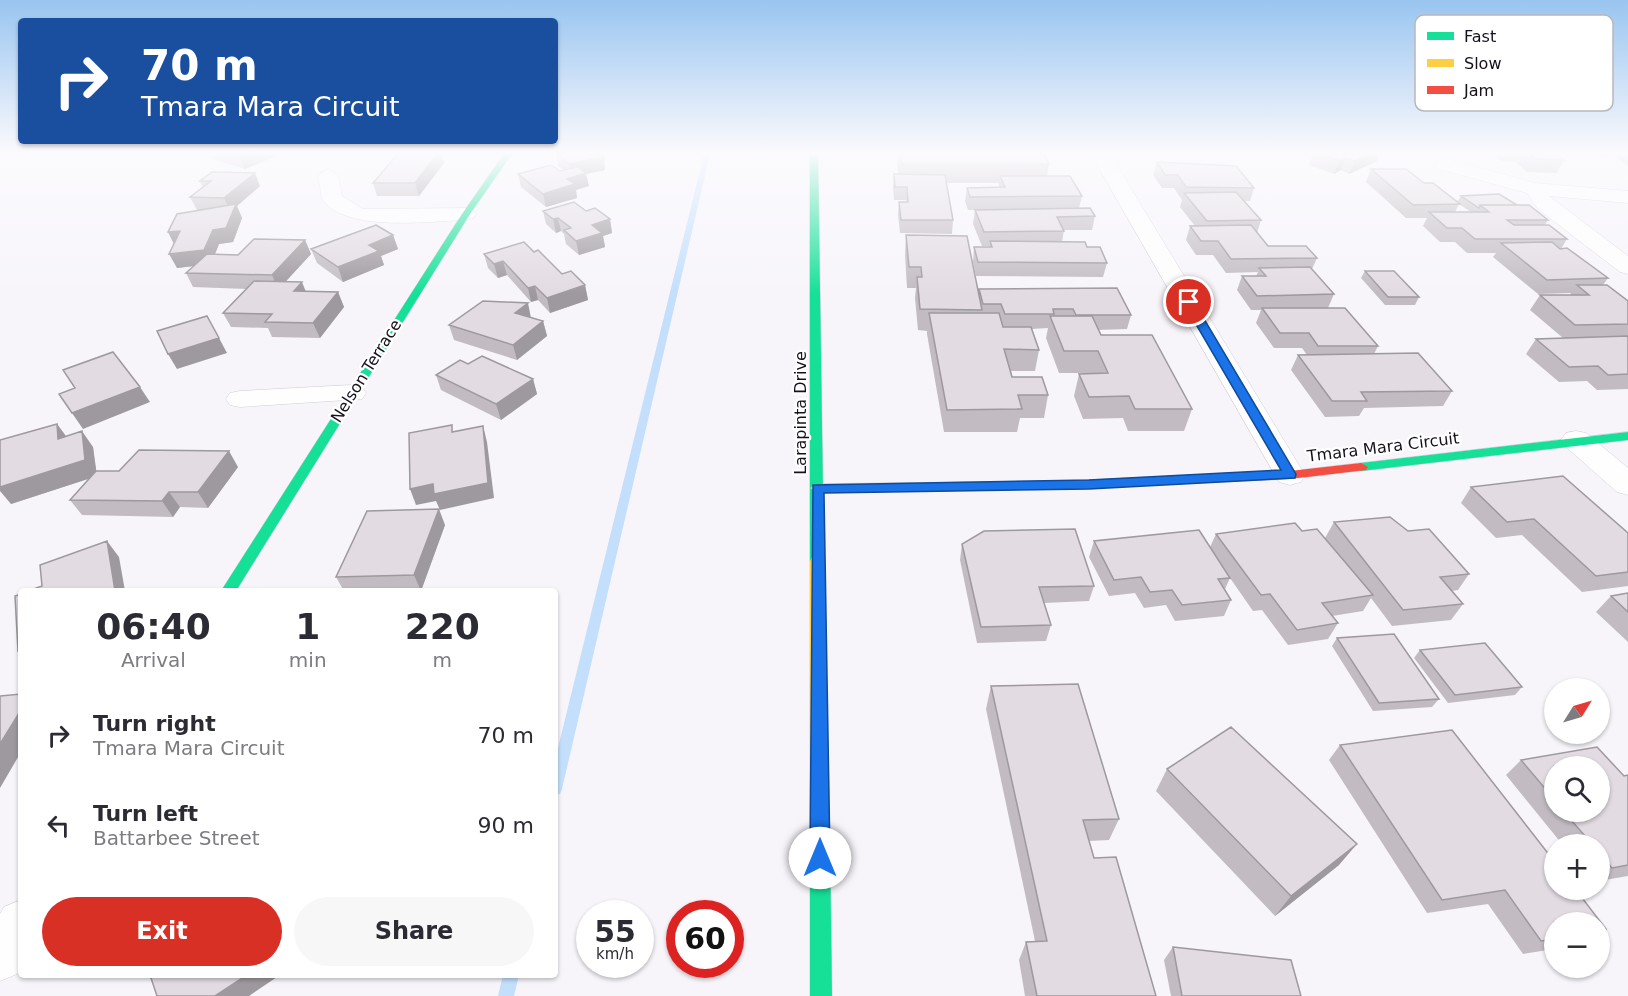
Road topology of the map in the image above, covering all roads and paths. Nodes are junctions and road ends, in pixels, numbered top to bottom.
1 (334, 200) edge
2 (475, 200) edge
3 (814, 200) edge
4 (1128, 200) edge
5 (1542, 200) edge
6 (466, 214) junction
7 (1628, 267) edge
8 (352, 393) junction
9 (240, 399) dead end
10 (1628, 436) edge
11 (1576, 440) junction
12 (1290, 474) junction
13 (1628, 485) edge
14 (817, 488) junction
15 (230, 588) edge
16 (18, 929) edge
17 (0, 957) edge
18 (821, 996) edge

1 - 6 street
2 - 6 street, Nelson Terrace
3 - 14 street, Larapinta Drive
4 - 12 street
5 - 7 street
6 - 8 street, Nelson Terrace
8 - 9 street
8 - 15 street, Nelson Terrace
10 - 11 street, Tmara Mara Circuit
11 - 12 street, Tmara Mara Circuit
11 - 13 street
12 - 14 street, Tmara Mara Circuit
14 - 18 street, Larapinta Drive
16 - 17 street

